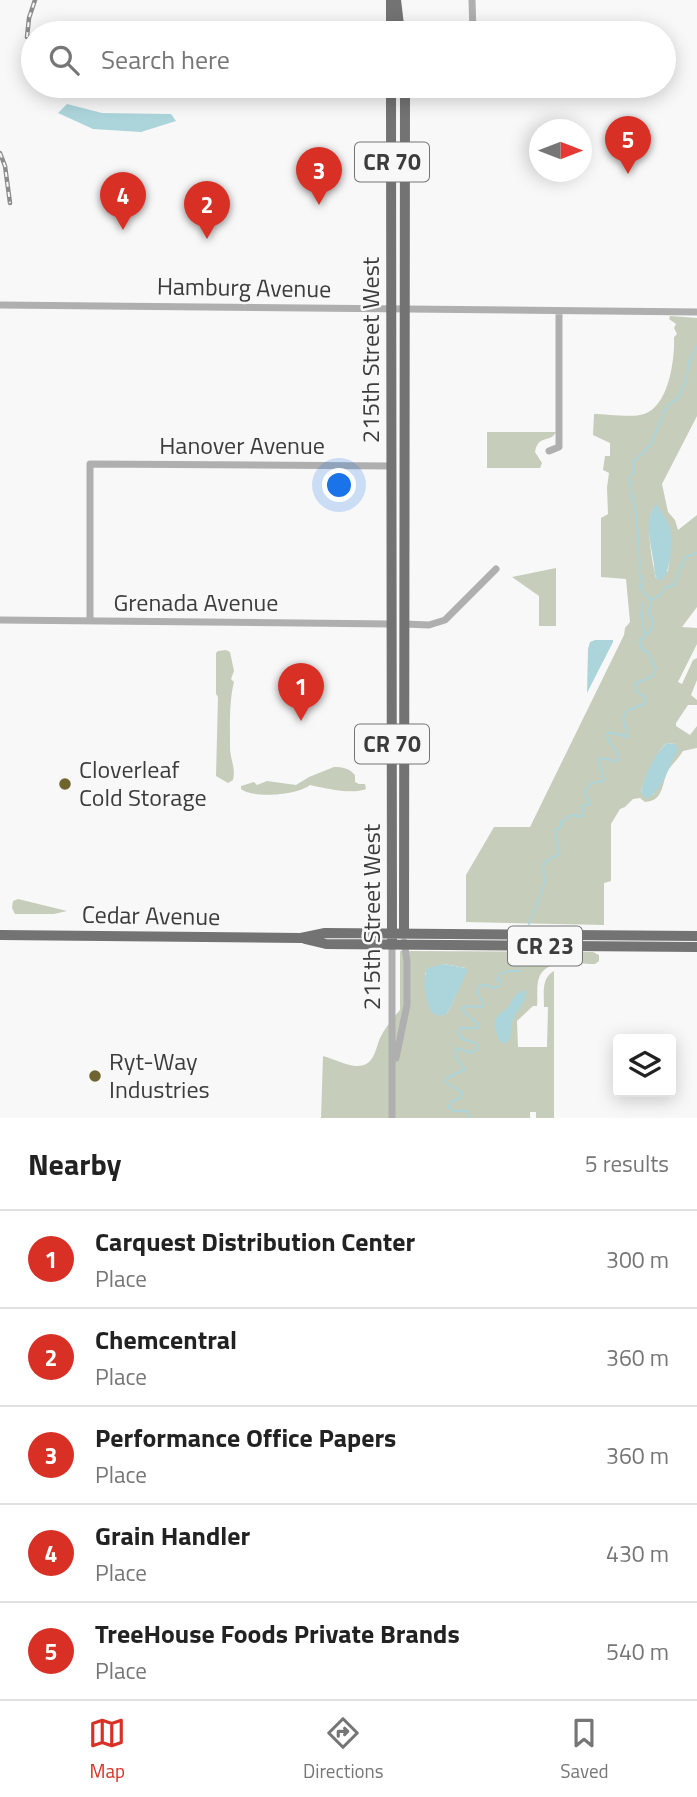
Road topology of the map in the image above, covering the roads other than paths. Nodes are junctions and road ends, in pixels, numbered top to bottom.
1 (393, 0) edge
2 (404, 0) edge
3 (472, 0) edge
4 (392, 21) edge
5 (399, 21) edge
6 (403, 21) edge
7 (473, 21) edge
8 (391, 98) edge
9 (405, 98) edge
10 (0, 305) edge
11 (398, 308) junction
12 (559, 311) junction
13 (697, 312) edge
14 (549, 451) dead end
15 (392, 466) junction
16 (392, 538) junction
17 (496, 569) dead end
18 (0, 620) edge
19 (90, 621) junction
20 (391, 624) junction
21 (405, 624) junction
22 (405, 699) junction
23 (392, 933) junction
24 (404, 933) junction
25 (0, 935) edge
26 (697, 936) edge
27 (301, 938) junction
28 (392, 945) junction
29 (404, 945) junction
30 (697, 947) edge
31 (392, 1083) junction
32 (392, 1118) edge

1 - 4 main road
1 - 5 main road
2 - 6 main road
3 - 7 street
8 - 11 main road, 215th Street West / CR 70
9 - 11 main road, 215th Street West / CR 70
10 - 11 street, Hamburg Avenue
11 - 12 street, Hamburg Avenue
11 - 15 main road, 215th Street West / CR 70
11 - 21 main road, 215th Street West / CR 70
12 - 13 street, Hamburg Avenue
12 - 14 street
15 - 16 main road, 215th Street West / CR 70
15 - 19 street, Hanover Avenue
16 - 20 main road, 215th Street West / CR 70
16 - 21 main road
17 - 21 street
18 - 19 street, Grenada Avenue
19 - 20 street, Grenada Avenue
20 - 22 main road
20 - 23 main road, 215th Street West / CR 70
21 - 22 main road, 215th Street West / CR 70
22 - 24 main road, 215th Street West / CR 70
23 - 24 main road, Cedar Avenue / CR 23
23 - 27 main road, Cedar Avenue / CR 23
23 - 28 main road, 215th Street West / CR 70
24 - 26 main road, Cedar Avenue / CR 23
24 - 29 street
25 - 27 main road, Cedar Avenue / CR 23
27 - 28 main road, Cedar Avenue / CR 23
28 - 29 main road, Cedar Avenue / CR 23
28 - 31 street, 215th Street West
29 - 30 main road, Cedar Avenue / CR 23
29 - 31 street
31 - 32 street, 215th Street West

